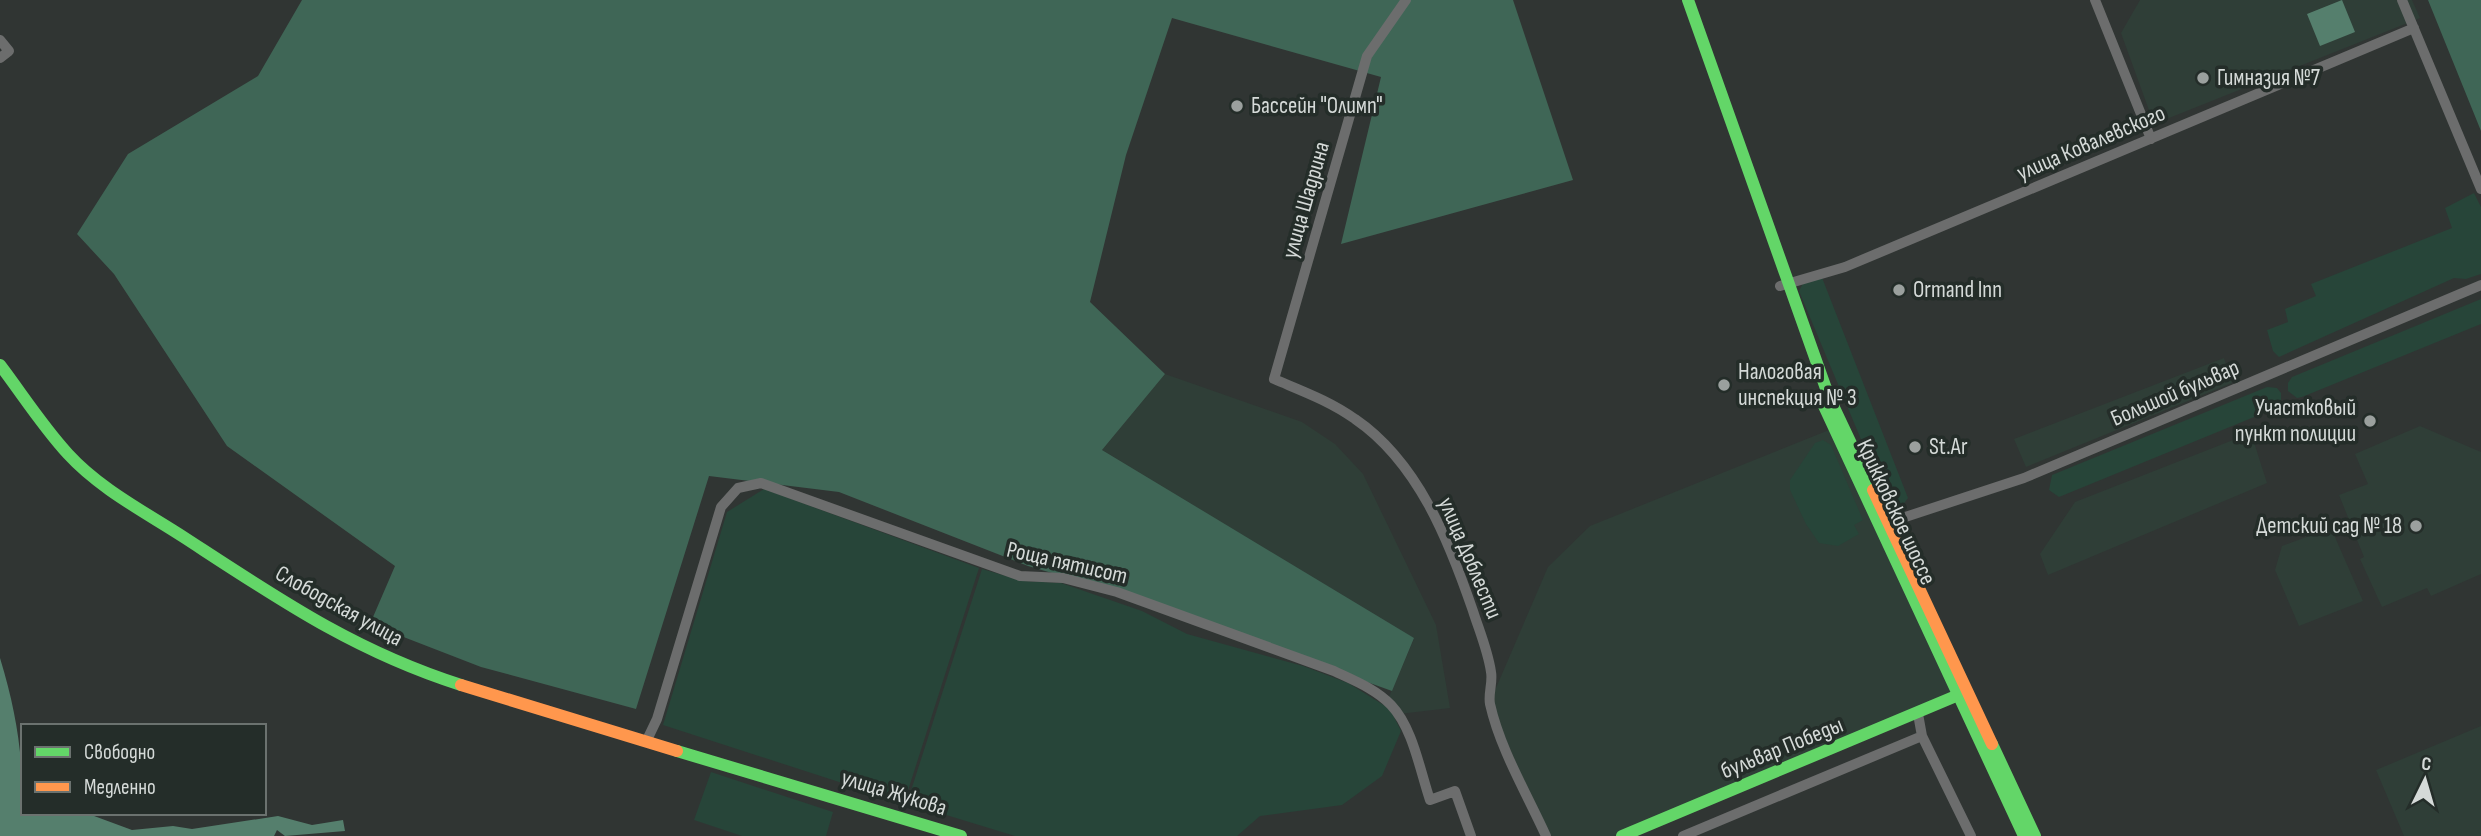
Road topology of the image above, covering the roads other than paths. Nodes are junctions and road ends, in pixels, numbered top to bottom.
1 (1406, 0) edge
2 (1680, 0) edge
3 (1688, 0) edge
4 (2095, 0) edge
5 (2402, 0) edge
6 (2414, 28) junction
7 (0, 40) edge
8 (0, 58) edge
9 (2151, 139) junction
10 (2481, 189) edge
11 (1784, 285) junction
12 (2481, 285) edge
13 (0, 365) edge
14 (1274, 379) joint
15 (1884, 524) junction
16 (1956, 696) junction
17 (1917, 714) junction
18 (1922, 736) junction
19 (646, 742) junction
20 (766, 777) joint
21 (961, 836) edge
22 (1471, 836) edge
23 (1546, 836) edge
24 (1622, 836) edge
25 (1684, 836) edge
26 (1971, 836) edge
27 (2024, 836) edge
28 (2035, 836) edge

1 - 14 street, улица Шадрина
2 - 11 main road, Крикковское шоссе
3 - 11 main road
4 - 9 street
5 - 6 street
6 - 9 street, улица Ковалевского
6 - 10 street
7 - 8 street
9 - 11 street, улица Ковалевского
11 - 15 main road, Крикковское шоссе
12 - 15 street, Большой бульвар
13 - 19 main road, Слободская улица
14 - 23 street, улица Доблести
15 - 16 main road, Крикковское шоссе
15 - 28 main road
16 - 17 main road, бульвар Победы
16 - 27 main road, Крикковское шоссе
17 - 18 street
17 - 24 main road, бульвар Победы
18 - 25 street
18 - 26 street
19 - 20 main road, Слободская улица
19 - 22 street, Роща пятисот
20 - 21 main road, улица Жукова

